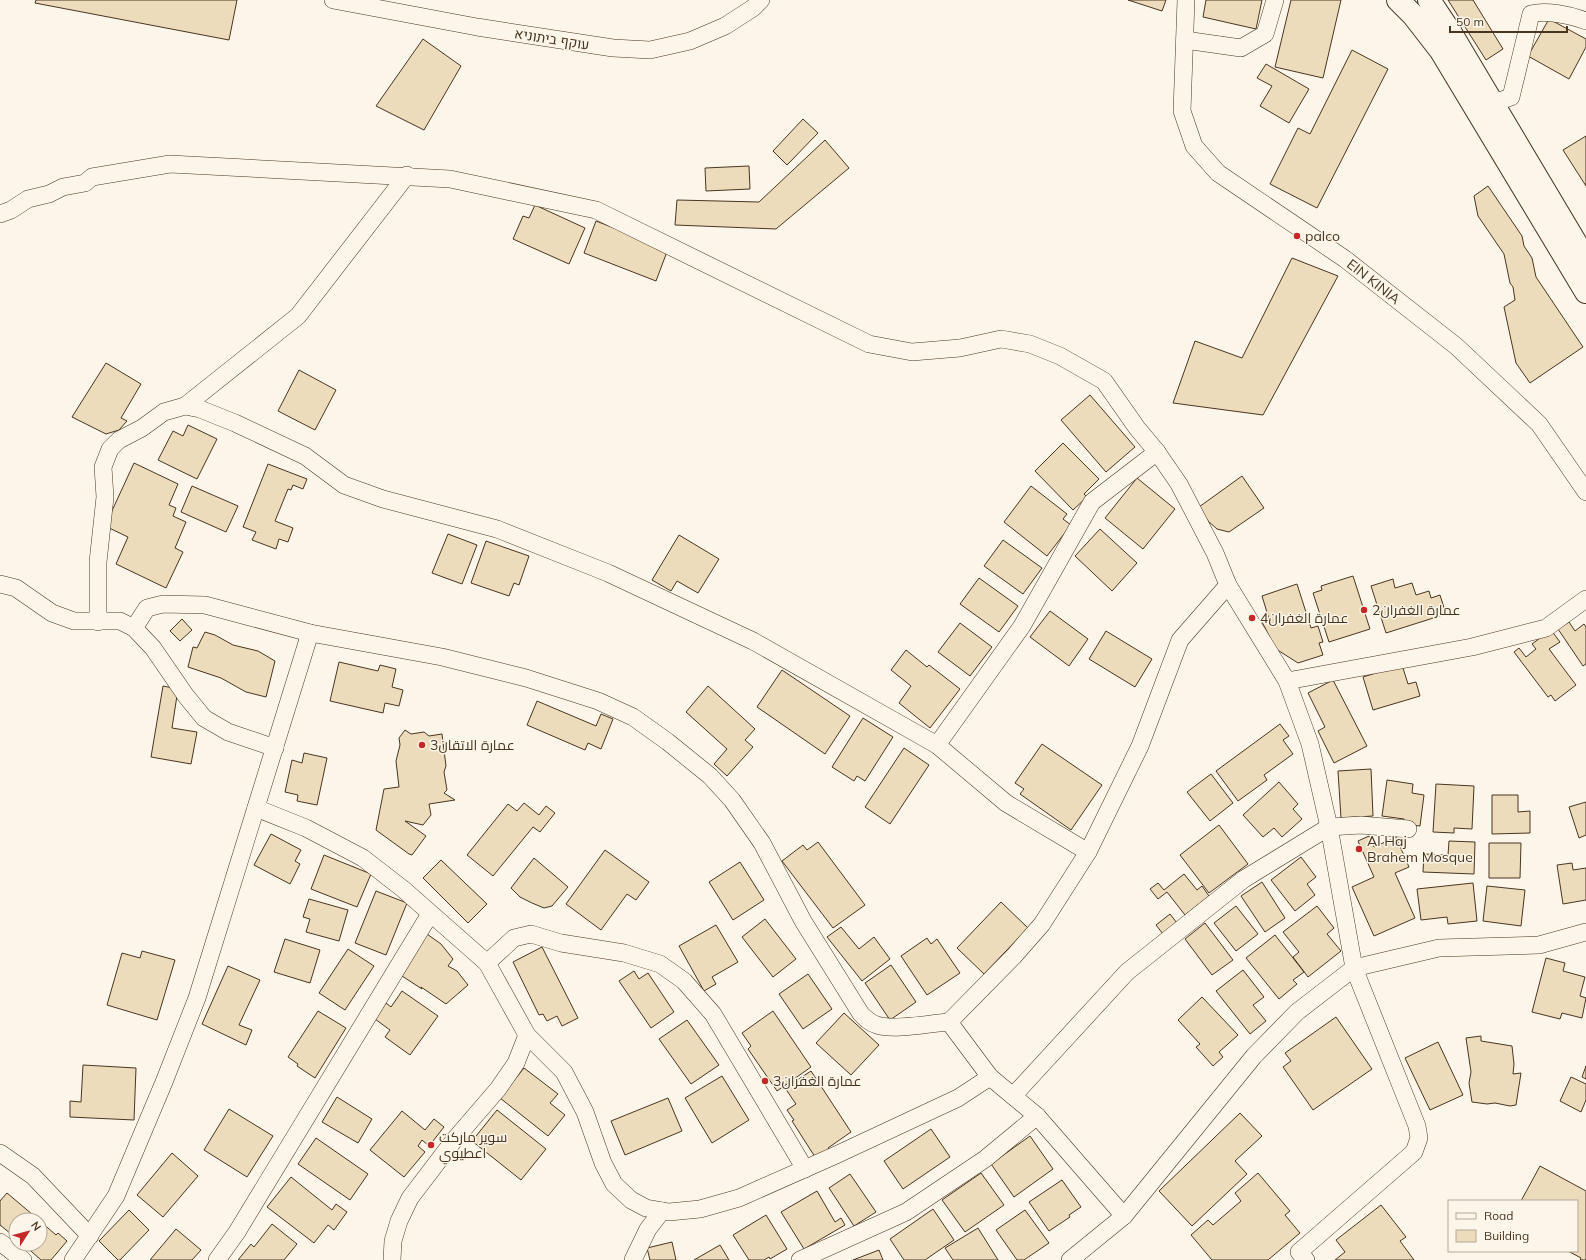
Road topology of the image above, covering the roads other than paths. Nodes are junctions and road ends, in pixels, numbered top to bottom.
1 (333, 0) edge
2 (761, 0) edge
3 (1186, 0) edge
4 (1276, 0) edge
5 (1398, 0) edge
6 (1429, 0) edge
7 (1586, 21) edge
8 (1185, 40) junction
9 (1493, 103) junction
10 (407, 176) junction
11 (0, 214) edge
12 (1586, 260) edge
13 (1586, 292) edge
14 (185, 406) junction
15 (1158, 452) junction
16 (1586, 492) edge
17 (0, 584) edge
18 (1228, 585) junction
19 (1586, 599) edge
20 (98, 622) junction
21 (134, 628) junction
22 (310, 633) junction
23 (1287, 681) junction
24 (937, 745) junction
25 (275, 748) junction
26 (256, 808) junction
27 (1329, 827) junction
28 (1408, 829) dead end
29 (1088, 852) junction
30 (430, 914) junction
31 (1586, 932) edge
32 (487, 963) junction
33 (1354, 968) junction
34 (949, 1022) junction
35 (527, 1035) junction
36 (990, 1077) junction
37 (1013, 1096) junction
38 (1037, 1116) junction
39 (0, 1153) edge
40 (805, 1169) junction
41 (662, 1211) junction
42 (1124, 1216) junction
43 (90, 1236) junction
44 (0, 1242) edge
45 (81, 1257) edge
46 (1299, 1257) edge
47 (23, 1260) edge
48 (217, 1260) edge
49 (392, 1260) edge
50 (633, 1260) edge
51 (800, 1260) edge
52 (1070, 1260) edge

1 - 2 street, עוקף ביתוניא
3 - 8 street, EIN KINIA
4 - 8 street
5 - 13 main road
6 - 9 main road
7 - 9 street
8 - 16 street, EIN KINIA
9 - 12 main road
10 - 11 street
10 - 14 street
10 - 15 street
14 - 20 street
14 - 24 street
15 - 18 street
15 - 24 street
17 - 20 street
18 - 23 street
18 - 29 street
19 - 23 street
20 - 21 street
21 - 22 street
21 - 25 street
22 - 25 street
22 - 34 street
23 - 27 street
24 - 29 street
25 - 26 street
26 - 30 street
26 - 43 street
27 - 28 street
27 - 33 street
27 - 37 street
29 - 34 street
30 - 32 street
30 - 48 street
31 - 33 street
32 - 35 street
32 - 40 street
33 - 42 street
33 - 46 street
34 - 36 street
35 - 41 street
35 - 49 street
36 - 37 street
36 - 40 street
37 - 38 street
38 - 42 street
38 - 51 street
39 - 43 street
40 - 41 street
41 - 50 street
42 - 52 street
43 - 45 street
44 - 47 street

